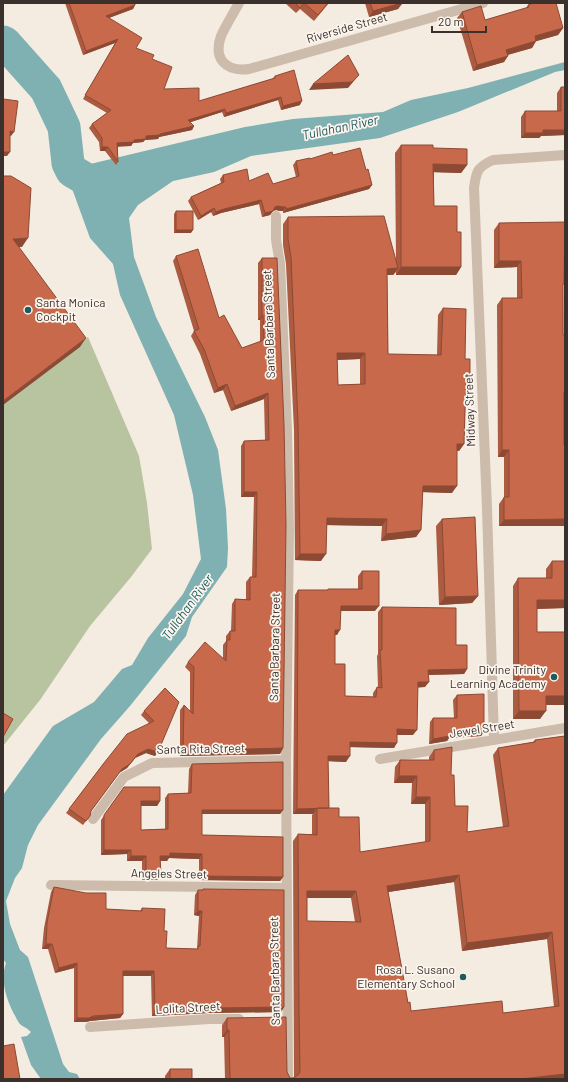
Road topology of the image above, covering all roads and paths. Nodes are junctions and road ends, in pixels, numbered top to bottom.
1 (239, 3) edge
2 (483, 3) edge
3 (565, 155) edge
4 (276, 216) dead end
5 (565, 728) edge
6 (494, 740) junction
7 (380, 759) dead end
8 (286, 760) junction
9 (93, 819) dead end
10 (51, 885) dead end
11 (287, 888) junction
12 (246, 1019) edge
13 (90, 1027) edge
14 (288, 1079) edge

1 - 2 street, Riverside Street
3 - 6 street, Midway Street
4 - 8 street, Santa Barbara Street
5 - 6 street, Jewel Street
6 - 7 street, Jewel Street
8 - 9 street, Santa Rita Street
8 - 11 street, Santa Barbara Street
10 - 11 street, Angeles Street
11 - 14 street, Santa Barbara Street
12 - 13 street, Lolita Street

